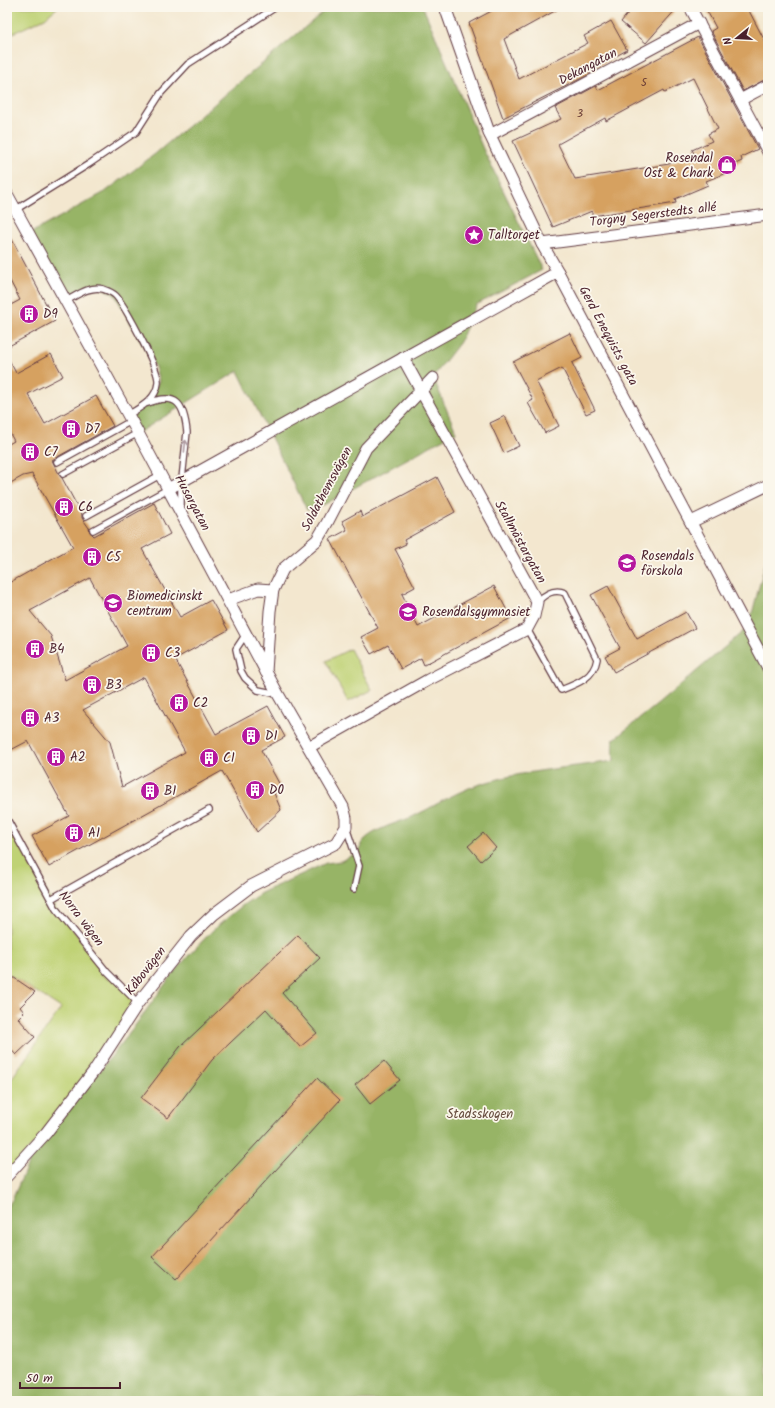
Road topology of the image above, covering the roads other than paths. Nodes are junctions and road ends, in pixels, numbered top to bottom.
1 (276, 7) edge
2 (690, 7) edge
3 (448, 9) edge
4 (699, 23) junction
5 (768, 85) edge
6 (740, 100) junction
7 (490, 135) junction
8 (768, 152) edge
9 (7, 194) edge
10 (15, 210) junction
11 (768, 215) edge
12 (542, 244) junction
13 (558, 272) junction
14 (66, 301) junction
15 (403, 358) junction
16 (433, 378) dead end
17 (421, 390) junction
18 (146, 404) junction
19 (130, 418) junction
20 (138, 433) junction
21 (57, 462) dead end
22 (63, 474) dead end
23 (160, 474) junction
24 (182, 481) junction
25 (768, 485) edge
26 (168, 489) junction
27 (181, 513) junction
28 (86, 516) dead end
29 (691, 522) junction
30 (94, 530) dead end
31 (273, 590) junction
32 (228, 600) junction
33 (537, 602) junction
34 (527, 629) junction
35 (246, 634) junction
36 (768, 668) edge
37 (266, 672) junction
38 (278, 694) junction
39 (309, 747) junction
40 (209, 810) dead end
41 (7, 819) edge
42 (346, 827) junction
43 (354, 889) dead end
44 (51, 899) junction
45 (138, 1003) junction
46 (7, 1176) edge

1 - 10 lane
2 - 4 street
3 - 7 street, Gerd Enequists gata
4 - 6 street
4 - 7 street, Dekangatan
5 - 6 street
6 - 8 street
7 - 12 street, Gerd Enequists gata
9 - 10 street, Husargatan
10 - 14 street, Husargatan
11 - 12 street, Torgny Segerstedts allé
12 - 13 street, Gerd Enequists gata
13 - 15 street
13 - 29 street, Gerd Enequists gata
14 - 18 lane
14 - 19 street, Husargatan
15 - 17 street, Stallmästargatan
15 - 24 street
16 - 17 street, Soldathemsvägen
17 - 31 street, Soldathemsvägen
17 - 33 street, Stallmästargatan
18 - 19 lane
24 -> 18 lane
19 - 20 street, Husargatan
19 - 21 lane
20 - 22 lane
20 - 23 street, Husargatan
23 - 26 street, Husargatan
23 - 28 lane
24 - 26 street
24 - 27 lane
25 - 29 street
26 - 27 street, Husargatan
26 - 30 lane
27 - 32 street, Husargatan
29 - 36 street, Gerd Enequists gata
31 - 32 street
31 - 37 street, Soldathemsvägen
32 - 35 street, Husargatan
33 - 34 street, Stallmästargatan
33 - 34 lane
34 - 39 street
35 - 37 street, Husargatan
35 - 38 lane
37 - 38 street, Husargatan
38 - 39 street, Husargatan
39 - 42 street, Husargatan
40 - 44 lane
41 - 44 lane, Norra vägen
42 - 43 lane
42 - 45 street, Kåbovägen
44 - 45 lane, Norra vägen
45 - 46 street, Kåbovägen

